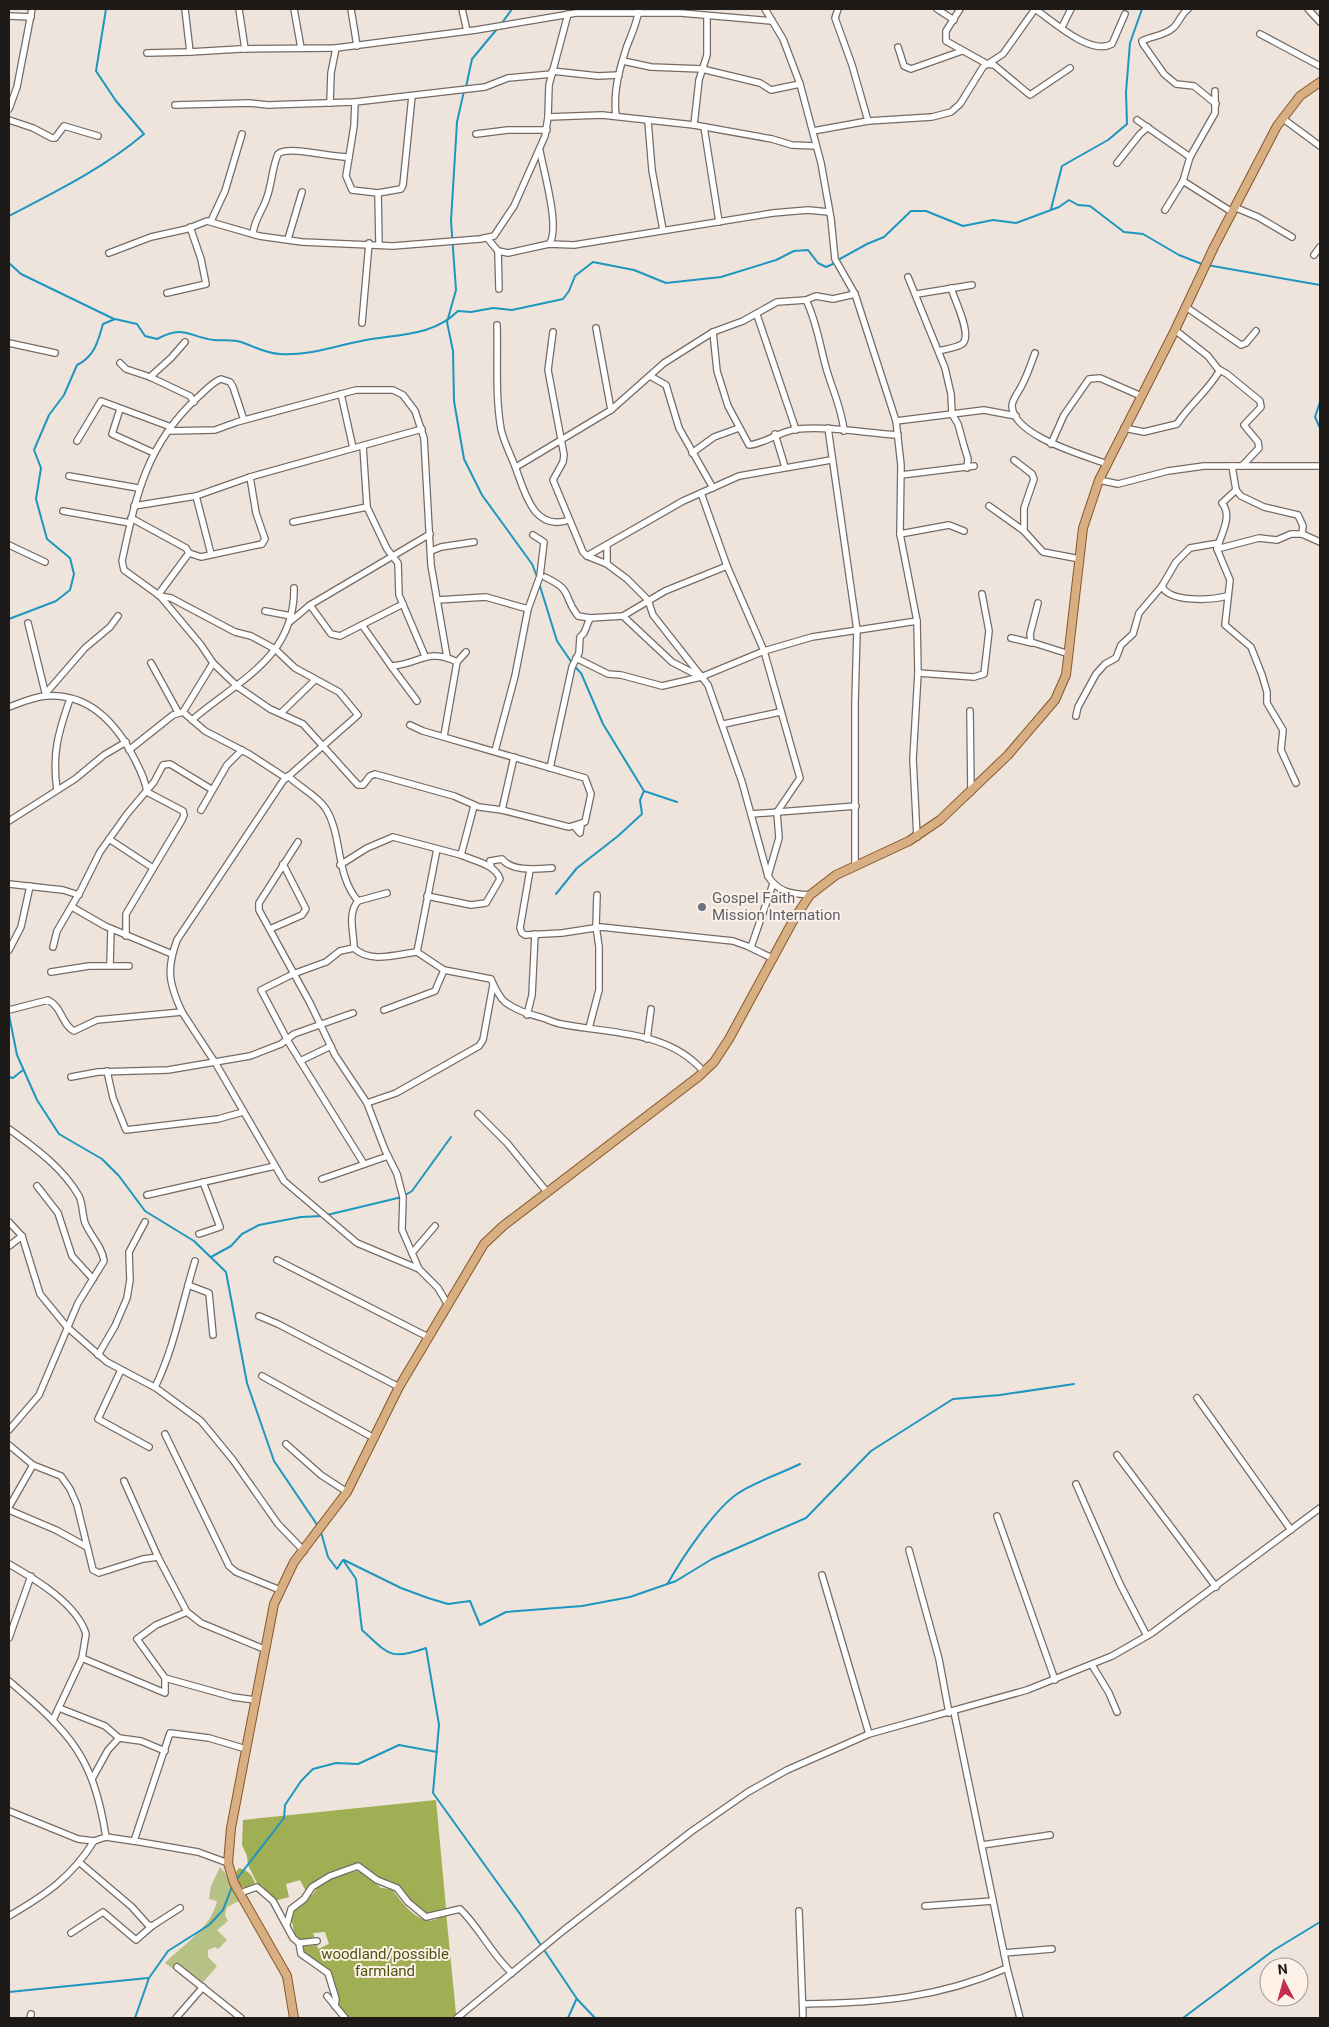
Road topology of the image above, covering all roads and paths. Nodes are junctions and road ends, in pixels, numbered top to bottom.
1 (32, 9) edge
2 (185, 9) edge
3 (239, 9) edge
4 (294, 9) edge
5 (351, 9) edge
6 (462, 9) edge
7 (765, 9) edge
8 (838, 9) edge
9 (937, 9) edge
10 (960, 9) edge
11 (1035, 9) edge
12 (1071, 9) edge
13 (1188, 9) edge
14 (1308, 9) edge
15 (638, 11) edge
16 (696, 11) edge
17 (568, 14) junction
18 (1125, 14) dead end
19 (9, 16) edge
20 (707, 16) junction
21 (31, 17) junction
22 (954, 20) junction
23 (772, 21) junction
24 (1320, 22) edge
25 (1062, 27) junction
26 (467, 31) junction
27 (1260, 34) dead end
28 (357, 46) junction
29 (301, 48) junction
30 (336, 48) junction
31 (898, 48) dead end
32 (245, 49) junction
33 (962, 51) junction
34 (147, 52) dead end
35 (190, 52) junction
36 (623, 61) junction
37 (987, 64) junction
38 (1320, 66) edge
39 (1070, 68) dead end
40 (702, 69) junction
41 (552, 73) junction
42 (619, 75) junction
43 (1320, 82) edge
44 (800, 84) junction
45 (1215, 91) dead end
46 (412, 96) junction
47 (355, 102) junction
48 (330, 103) junction
49 (1216, 104) junction
50 (176, 105) dead end
51 (9, 110) edge
52 (616, 116) junction
53 (548, 117) junction
54 (1282, 118) junction
55 (9, 120) edge
56 (1137, 120) dead end
57 (648, 121) junction
58 (868, 121) junction
59 (694, 125) junction
60 (704, 127) junction
61 (1148, 128) junction
62 (547, 130) junction
63 (813, 131) junction
64 (242, 134) dead end
65 (476, 134) dead end
66 (98, 136) dead end
67 (816, 146) junction
68 (1320, 146) edge
69 (539, 150) junction
70 (349, 157) junction
71 (1190, 157) junction
72 (1118, 162) dead end
73 (1183, 181) junction
74 (302, 192) dead end
75 (378, 193) junction
76 (1165, 210) dead end
77 (1233, 210) junction
78 (829, 212) junction
79 (211, 221) junction
80 (719, 222) junction
81 (190, 228) junction
82 (663, 230) junction
83 (253, 234) junction
84 (1292, 237) dead end
85 (488, 238) junction
86 (288, 239) junction
87 (369, 243) junction
88 (378, 244) junction
89 (549, 244) junction
90 (1320, 248) edge
91 (498, 251) junction
92 (109, 253) dead end
93 (1314, 255) dead end
94 (908, 277) dead end
95 (972, 285) dead end
96 (952, 288) junction
97 (499, 289) dead end
98 (167, 293) dead end
99 (855, 294) junction
100 (916, 294) junction
101 (806, 300) junction
102 (1186, 307) junction
103 (757, 315) junction
104 (362, 323) dead end
105 (497, 325) dead end
106 (596, 328) dead end
107 (1175, 330) junction
108 (1256, 331) dead end
109 (553, 332) dead end
110 (713, 332) junction
111 (185, 342) dead end
112 (9, 343) edge
113 (938, 351) junction
114 (55, 353) dead end
115 (1035, 353) dead end
116 (120, 363) dead end
117 (1220, 370) junction
118 (650, 376) junction
119 (150, 377) junction
120 (341, 394) junction
121 (1141, 396) junction
122 (194, 402) junction
123 (120, 408) junction
124 (611, 410) junction
125 (952, 414) junction
126 (1016, 416) junction
127 (244, 420) junction
128 (896, 421) junction
129 (739, 428) junction
130 (828, 428) junction
131 (1124, 428) junction
132 (170, 429) junction
133 (422, 430) junction
134 (796, 430) junction
135 (844, 431) junction
136 (775, 434) junction
137 (898, 435) junction
138 (77, 441) dead end
139 (562, 441) junction
140 (1052, 444) junction
141 (363, 446) junction
142 (353, 448) junction
143 (154, 453) junction
144 (692, 453) junction
145 (831, 460) junction
146 (1014, 460) dead end
147 (1106, 464) junction
148 (974, 466) dead end
149 (1232, 466) junction
150 (1242, 466) junction
151 (1320, 466) edge
152 (785, 467) junction
153 (516, 468) junction
154 (967, 468) junction
155 (901, 475) junction
156 (69, 476) dead end
157 (250, 478) junction
158 (1099, 480) junction
159 (138, 488) junction
160 (713, 488) junction
161 (1236, 490) junction
162 (701, 493) junction
163 (196, 496) junction
164 (134, 506) junction
165 (989, 506) dead end
166 (367, 507) junction
167 (63, 510) dead end
168 (130, 520) junction
169 (568, 520) junction
170 (293, 522) dead end
171 (1024, 531) junction
172 (964, 532) dead end
173 (430, 534) junction
174 (900, 534) junction
175 (1302, 534) junction
176 (533, 535) dead end
177 (474, 542) dead end
178 (1320, 542) edge
179 (9, 545) edge
180 (607, 545) junction
181 (1218, 546) junction
182 (431, 551) junction
183 (188, 554) junction
184 (211, 554) junction
185 (393, 556) junction
186 (587, 556) junction
187 (1080, 559) junction
188 (45, 562) dead end
189 (607, 564) junction
190 (728, 566) junction
191 (546, 577) dead end
192 (1162, 586) junction
193 (294, 588) dead end
194 (982, 594) dead end
195 (159, 595) junction
196 (1227, 596) junction
197 (437, 600) junction
198 (648, 600) junction
199 (1038, 603) dead end
200 (403, 604) junction
201 (310, 605) junction
202 (528, 609) junction
203 (265, 611) dead end
204 (118, 616) dead end
205 (622, 616) junction
206 (590, 618) junction
207 (291, 619) junction
208 (917, 621) junction
209 (28, 623) dead end
210 (362, 625) junction
211 (858, 630) junction
212 (1011, 638) dead end
213 (1034, 644) junction
214 (275, 649) junction
215 (764, 651) junction
216 (466, 652) dead end
217 (1069, 654) junction
218 (425, 656) junction
219 (447, 657) junction
220 (576, 658) junction
221 (457, 662) junction
222 (151, 663) dead end
223 (213, 663) junction
224 (391, 666) junction
225 (918, 673) junction
226 (701, 677) junction
227 (315, 680) junction
228 (238, 687) junction
229 (46, 695) junction
230 (70, 699) junction
231 (417, 701) dead end
232 (9, 707) edge
233 (181, 712) junction
234 (780, 712) junction
235 (970, 712) dead end
236 (281, 713) junction
237 (1076, 716) dead end
238 (192, 720) junction
239 (724, 724) junction
240 (410, 725) dead end
241 (444, 736) junction
242 (126, 742) junction
243 (324, 746) junction
244 (130, 750) junction
245 (242, 750) junction
246 (495, 752) junction
247 (514, 757) junction
248 (550, 768) junction
249 (287, 777) junction
250 (1296, 783) dead end
251 (57, 790) junction
252 (211, 790) junction
253 (147, 792) junction
254 (971, 792) junction
255 (474, 806) junction
256 (856, 806) junction
257 (201, 810) dead end
258 (502, 810) junction
259 (777, 812) junction
260 (750, 814) junction
261 (9, 822) edge
262 (917, 837) junction
263 (109, 839) junction
264 (298, 842) dead end
265 (437, 848) junction
266 (460, 855) junction
267 (283, 864) junction
268 (340, 865) junction
269 (855, 865) junction
270 (490, 867) junction
271 (153, 868) junction
272 (552, 868) dead end
273 (530, 870) junction
274 (768, 876) junction
275 (9, 884) edge
276 (773, 884) junction
277 (30, 886) junction
278 (387, 893) dead end
279 (79, 894) junction
280 (597, 895) dead end
281 (427, 896) junction
282 (810, 896) junction
283 (358, 901) junction
284 (72, 907) junction
285 (596, 926) junction
286 (111, 929) junction
287 (270, 929) junction
288 (535, 934) junction
289 (126, 936) junction
290 (53, 947) dead end
291 (751, 947) junction
292 (354, 948) junction
293 (9, 950) edge
294 (417, 952) junction
295 (172, 954) junction
296 (772, 958) junction
297 (110, 965) junction
298 (129, 966) dead end
299 (444, 970) junction
300 (51, 972) dead end
301 (293, 974) junction
302 (493, 985) junction
303 (9, 1010) edge
304 (384, 1010) dead end
305 (651, 1010) dead end
306 (182, 1012) junction
307 (353, 1013) dead end
308 (527, 1015) junction
309 (321, 1024) junction
310 (589, 1028) junction
311 (647, 1039) junction
312 (287, 1040) junction
313 (330, 1046) junction
314 (300, 1061) junction
315 (215, 1063) junction
316 (107, 1071) junction
317 (703, 1071) junction
318 (71, 1077) dead end
319 (367, 1103) junction
320 (243, 1112) junction
321 (478, 1114) dead end
322 (9, 1129) edge
323 (388, 1156) junction
324 (364, 1164) junction
325 (275, 1166) junction
326 (322, 1179) dead end
327 (203, 1182) junction
328 (37, 1186) dead end
329 (548, 1192) junction
330 (147, 1195) dead end
331 (9, 1222) edge
332 (145, 1222) dead end
333 (435, 1226) dead end
334 (199, 1234) dead end
335 (22, 1236) junction
336 (9, 1246) edge
337 (412, 1253) junction
338 (277, 1260) dead end
339 (194, 1261) dead end
340 (419, 1270) junction
341 (93, 1279) junction
342 (188, 1285) junction
343 (448, 1304) junction
344 (259, 1316) dead end
345 (68, 1327) junction
346 (213, 1335) dead end
347 (428, 1337) junction
348 (98, 1355) junction
349 (121, 1370) junction
350 (262, 1376) dead end
351 (155, 1387) junction
352 (399, 1388) junction
353 (1197, 1398) dead end
354 (9, 1430) edge
355 (165, 1434) dead end
356 (374, 1438) junction
357 (286, 1444) dead end
358 (9, 1446) edge
359 (149, 1447) dead end
360 (1117, 1455) dead end
361 (33, 1465) junction
362 (124, 1481) dead end
363 (1076, 1484) dead end
364 (347, 1492) junction
365 (9, 1508) edge
366 (1320, 1508) edge
367 (997, 1516) dead end
368 (1291, 1530) junction
369 (87, 1548) junction
370 (304, 1550) junction
371 (909, 1550) dead end
372 (158, 1557) junction
373 (9, 1564) edge
374 (822, 1575) dead end
375 (31, 1576) junction
376 (1216, 1587) junction
377 (280, 1590) junction
378 (187, 1612) junction
379 (1147, 1636) junction
380 (9, 1638) edge
381 (264, 1649) junction
382 (82, 1658) junction
383 (1092, 1665) junction
384 (165, 1678) junction
385 (1055, 1680) junction
386 (9, 1682) edge
387 (12, 1687) edge
388 (255, 1700) junction
389 (59, 1708) junction
390 (1117, 1712) dead end
391 (952, 1713) junction
392 (53, 1720) junction
393 (869, 1734) junction
394 (119, 1738) junction
395 (246, 1749) junction
396 (165, 1751) junction
397 (92, 1779) junction
398 (9, 1811) edge
399 (1050, 1835) dead end
400 (106, 1837) junction
401 (94, 1841) junction
402 (134, 1841) junction
403 (982, 1845) junction
404 (79, 1862) junction
405 (228, 1862) junction
406 (240, 1893) junction
407 (993, 1901) junction
408 (925, 1906) dead end
409 (180, 1908) dead end
410 (799, 1911) dead end
411 (9, 1916) edge
412 (287, 1924) junction
413 (152, 1926) junction
414 (71, 1933) dead end
415 (317, 1941) dead end
416 (299, 1943) junction
417 (1052, 1949) dead end
418 (1004, 1952) junction
419 (177, 1967) dead end
420 (1007, 1968) junction
421 (512, 1972) junction
422 (203, 1987) junction
423 (326, 1996) dead end
424 (803, 2004) junction
425 (335, 2006) junction
426 (176, 2018) edge
427 (241, 2018) edge
428 (294, 2018) edge
429 (345, 2018) edge
430 (458, 2018) edge
431 (803, 2018) edge
432 (1020, 2018) edge

1 - 21 street
2 - 35 street
3 - 32 street
4 - 29 street
5 - 28 street
6 - 26 street
7 - 23 street
8 - 58 street
9 - 22 street
10 - 22 street
11 - 25 street
11 - 37 street
12 - 25 street
13 - 49 street
14 - 24 street
15 - 16 street
15 - 17 street
15 - 36 street
16 - 20 street
17 - 26 street
17 - 41 street
18 - 25 street
19 - 21 street
20 - 23 street
20 - 40 street
21 - 51 street
22 - 33 street
23 - 44 street
26 - 28 street
27 - 38 street
28 - 30 street
29 - 30 street
29 - 32 street
30 - 48 street
31 - 33 street
32 - 35 street
33 - 37 street
34 - 35 street
36 - 40 street
36 - 42 street
37 - 39 street
37 - 58 street
40 - 44 street
40 - 59 street
41 - 42 street
41 - 46 street
41 - 53 street
42 - 52 street
43 - 54 main road
44 - 63 street
45 - 49 street
46 - 47 street
46 - 75 street
47 - 48 street
47 - 70 street
48 - 50 street
49 - 71 street
52 - 53 street
52 - 57 street
53 - 62 street
54 - 68 street
54 - 77 main road
55 - 66 street
56 - 61 street
57 - 59 street
57 - 82 street
58 - 63 street
59 - 60 street
60 - 67 street
60 - 80 street
61 - 71 street
61 - 72 street
62 - 65 street
62 - 69 street
63 - 67 street
64 - 79 street
67 - 78 street
69 - 85 street
69 - 89 street
70 - 75 street
70 - 83 street
71 - 73 street
73 - 76 street
73 - 77 street
74 - 86 street
75 - 88 street
77 - 84 street
77 - 102 main road
78 - 80 street
78 - 99 street
79 - 81 street
79 - 83 street
80 - 82 street
81 - 92 street
81 - 98 street
82 - 89 street
83 - 86 street
85 - 88 street
85 - 91 street
86 - 87 street
87 - 88 street
87 - 104 street
89 - 91 street
90 - 93 street
91 - 97 street
94 - 100 street
95 - 96 street
96 - 100 street
96 - 113 street
99 - 101 street
99 - 128 street
100 - 113 street
101 - 103 street
101 - 135 street
102 - 107 main road
102 - 108 street
103 - 110 street
103 - 134 street
105 - 153 street
106 - 124 street
107 - 117 street
107 - 121 main road
109 - 139 street
110 - 118 street
110 - 129 street
111 - 119 street
112 - 114 street
113 - 125 street
115 - 126 street
116 - 119 street
117 - 131 street
117 - 150 street
118 - 124 street
118 - 144 street
119 - 122 street
120 - 127 street
120 - 133 street
120 - 142 street
121 - 131 main road
121 - 140 street
122 - 127 street
122 - 132 street
123 - 132 street
123 - 138 street
123 - 143 street
124 - 139 street
125 - 126 street
125 - 128 street
125 - 154 street
126 - 140 street
127 - 132 street
128 - 137 street
129 - 136 street
129 - 144 street
130 - 134 street
130 - 135 street
130 - 145 street
131 - 147 main road
132 - 143 street
133 - 141 street
133 - 173 street
134 - 136 street
135 - 137 street
136 - 152 street
137 - 155 street
139 - 153 street
139 - 169 street
140 - 147 street
141 - 142 street
141 - 166 street
142 - 157 street
143 - 159 street
144 - 160 street
145 - 152 street
145 - 211 street
146 - 171 street
147 - 158 main road
148 - 154 street
149 - 150 street
149 - 158 street
149 - 161 street
150 - 151 street
152 - 160 street
153 - 169 street
154 - 155 street
155 - 174 street
156 - 159 street
157 - 163 street
157 - 184 street
158 - 187 main road
159 - 164 street
160 - 162 street
161 - 175 street
161 - 181 street
162 - 180 street
162 - 190 street
163 - 164 street
163 - 184 street
164 - 168 street
165 - 171 street
166 - 170 street
166 - 185 street
167 - 168 street
168 - 183 street
168 - 195 street
169 - 186 street
171 - 187 street
172 - 174 street
173 - 182 street
173 - 185 street
174 - 208 street
175 - 178 street
175 - 181 street
176 - 202 street
177 - 182 street
179 - 188 street
180 - 186 street
180 - 189 street
181 - 192 street
181 - 196 street
182 - 197 street
183 - 184 street
183 - 195 street
185 - 200 street
185 - 201 street
186 - 189 street
187 - 217 main road
189 - 198 street
190 - 198 street
190 - 215 street
191 - 206 street
192 - 196 street
192 - 237 street
193 - 207 street
194 - 225 street
195 - 214 street
195 - 223 street
196 - 250 street
197 - 202 street
197 - 219 street
198 - 205 street
198 - 226 street
199 - 213 street
200 - 210 street
200 - 218 street
201 - 207 street
201 - 210 street
202 - 246 street
203 - 207 street
204 - 229 street
205 - 206 street
205 - 226 street
206 - 220 street
207 - 214 street
208 - 211 street
208 - 225 street
209 - 229 street
210 - 224 street
211 - 215 street
211 - 256 street
212 - 213 street
213 - 217 street
214 - 227 street
214 - 228 street
215 - 226 street
215 - 234 street
216 - 221 street
217 - 254 main road
218 - 219 street
218 - 224 street
219 - 221 street
220 - 226 street
220 - 248 street
221 - 241 street
222 - 233 street
223 - 228 street
223 - 233 street
224 - 231 street
225 - 262 street
226 - 239 street
227 - 236 street
227 - 243 street
228 - 236 street
228 - 238 street
229 - 230 street
229 - 232 street
230 - 242 street
230 - 251 street
233 - 238 street
233 - 244 street
234 - 239 street
234 - 259 street
235 - 254 street
236 - 243 street
238 - 245 street
239 - 260 street
240 - 241 street
241 - 246 street
242 - 244 street
242 - 251 street
243 - 249 street
243 - 255 street
244 - 253 street
245 - 249 street
245 - 252 street
246 - 247 street
247 - 248 street
247 - 258 street
248 - 258 street
249 - 268 street
249 - 295 street
251 - 261 street
252 - 253 street
252 - 257 street
253 - 263 street
253 - 271 street
254 - 262 main road
255 - 258 street
255 - 266 street
256 - 259 street
256 - 269 street
259 - 260 street
259 - 274 street
260 - 274 street
262 - 269 main road
263 - 271 street
263 - 279 street
264 - 267 street
265 - 266 street
265 - 268 street
265 - 281 street
266 - 270 street
267 - 287 street
267 - 287 street
268 - 283 street
269 - 282 main road
270 - 273 street
270 - 281 street
271 - 289 street
272 - 273 street
273 - 288 street
274 - 276 street
275 - 277 street
276 - 282 street
276 - 291 street
277 - 279 street
277 - 293 street
278 - 283 street
279 - 284 street
280 - 285 street
281 - 294 street
282 - 296 main road
283 - 292 street
284 - 286 street
284 - 290 street
285 - 288 street
285 - 291 street
285 - 310 street
286 - 289 street
286 - 297 street
287 - 301 street
288 - 308 street
289 - 295 street
291 - 296 street
292 - 294 street
292 - 301 street
294 - 299 street
295 - 306 street
296 - 317 main road
297 - 298 street
297 - 300 street
299 - 302 street
299 - 304 street
301 - 309 street
301 - 312 street
302 - 308 street
302 - 319 street
303 - 306 street
305 - 311 street
306 - 315 street
307 - 309 street
308 - 310 street
309 - 312 street
309 - 313 street
310 - 311 street
311 - 317 street
312 - 314 street
312 - 315 street
313 - 314 street
313 - 319 street
314 - 324 street
315 - 316 street
315 - 320 street
316 - 318 street
316 - 320 street
317 - 329 main road
319 - 323 street
320 - 325 street
321 - 329 street
322 - 341 street
323 - 324 street
323 - 337 street
324 - 326 street
325 - 327 street
325 - 340 street
327 - 330 street
327 - 334 street
328 - 341 street
329 - 343 main road
331 - 335 street
332 - 348 street
333 - 337 street
335 - 336 street
335 - 345 street
337 - 340 street
338 - 347 street
339 - 342 street
340 - 343 street
341 - 345 street
342 - 346 street
342 - 351 street
343 - 347 main road
344 - 352 street
345 - 348 street
345 - 354 street
347 - 352 main road
348 - 349 street
349 - 351 street
349 - 359 street
350 - 356 street
351 - 370 street
352 - 356 main road
353 - 368 street
355 - 377 street
356 - 364 main road
357 - 364 street
358 - 361 street
360 - 376 street
361 - 365 street
361 - 369 street
362 - 372 street
363 - 379 street
364 - 370 main road
365 - 369 street
366 - 368 street
367 - 385 street
368 - 376 street
369 - 372 street
370 - 377 main road
371 - 391 street
372 - 378 street
373 - 375 street
374 - 393 street
375 - 380 street
375 - 382 street
376 - 379 street
377 - 381 main road
378 - 381 street
378 - 384 street
379 - 383 street
381 - 388 main road
382 - 384 street
382 - 389 street
383 - 385 street
383 - 390 street
384 - 388 street
385 - 391 street
386 - 387 street
387 - 392 street
388 - 395 main road
389 - 392 street
389 - 394 street
391 - 393 street
391 - 403 street
392 - 397 street
393 - 421 street
394 - 396 street
394 - 397 street
395 - 396 street
395 - 405 main road
396 - 402 street
397 - 400 street
398 - 401 street
399 - 403 street
400 - 401 street
400 - 402 street
401 - 404 street
402 - 405 street
403 - 407 street
404 - 411 street
404 - 413 street
405 - 406 main road
406 - 412 street
406 - 428 main road
407 - 408 street
407 - 418 street
409 - 413 street
410 - 424 street
412 - 416 street
412 - 421 street
413 - 414 street
415 - 416 street
416 - 425 street
417 - 418 street
418 - 420 street
419 - 422 street
420 - 424 street
420 - 432 street
421 - 430 street
422 - 426 street
422 - 427 street
423 - 425 street
424 - 431 street
425 - 429 street

